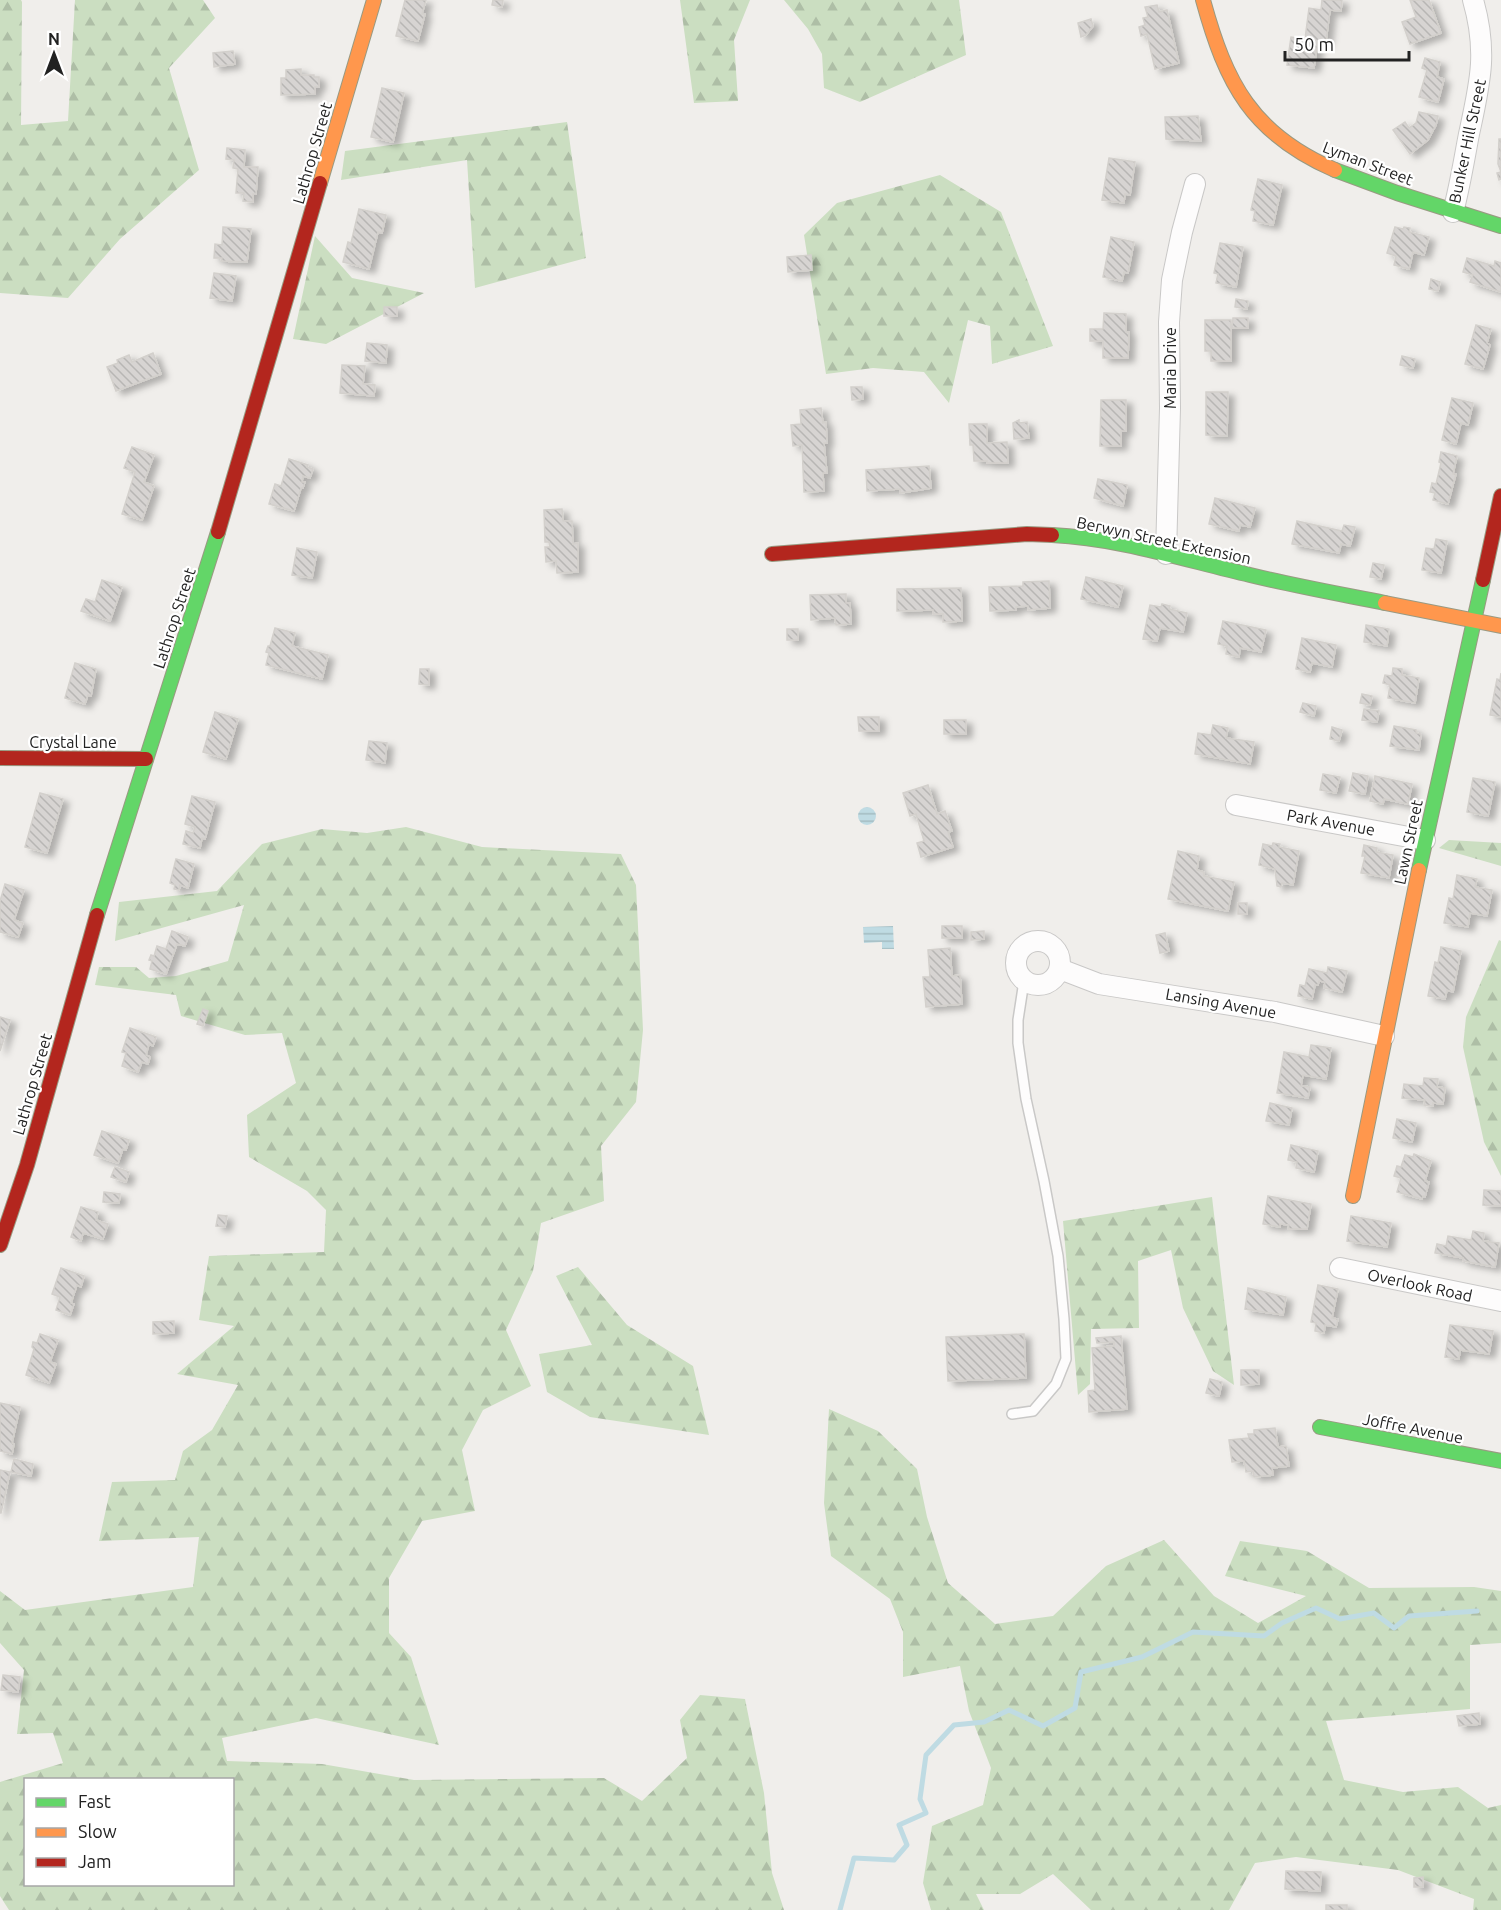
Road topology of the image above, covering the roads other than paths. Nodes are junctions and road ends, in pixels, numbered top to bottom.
1 (374, 0) edge
2 (1203, 0) edge
3 (1473, 0) edge
4 (1195, 184) dead end
5 (1452, 212) junction
6 (1501, 226) edge
7 (1501, 496) edge
8 (772, 554) dead end
9 (1166, 554) junction
10 (1474, 620) junction
11 (1501, 626) edge
12 (0, 758) edge
13 (146, 759) junction
14 (1236, 805) dead end
15 (1425, 840) junction
16 (1060, 969) junction
17 (1024, 981) junction
18 (1384, 1036) junction
19 (1353, 1196) dead end
20 (0, 1245) edge
21 (1340, 1268) dead end
22 (1501, 1301) edge
23 (1012, 1414) dead end
24 (1320, 1427) dead end
25 (1501, 1461) edge

1 - 13 street, Lathrop Street
2 - 5 street, Lyman Street
3 - 5 street, Bunker Hill Street
4 - 9 street, Maria Drive
5 - 6 street, Lyman Street
7 - 10 street, Lawn Street
8 - 9 street, Berwyn Street Extension
9 - 10 street, Berwyn Street Extension
10 - 11 street, Berwyn Street Extension
10 - 15 street, Lawn Street
12 - 13 street, Crystal Lane
13 - 20 street, Lathrop Street
14 - 15 street, Park Avenue
15 - 18 street, Lawn Street
16 - 17 street
16 - 17 street
16 - 18 street, Lansing Avenue
17 - 23 lane
18 - 19 street, Lawn Street
21 - 22 street, Overlook Road
24 - 25 street, Joffre Avenue

